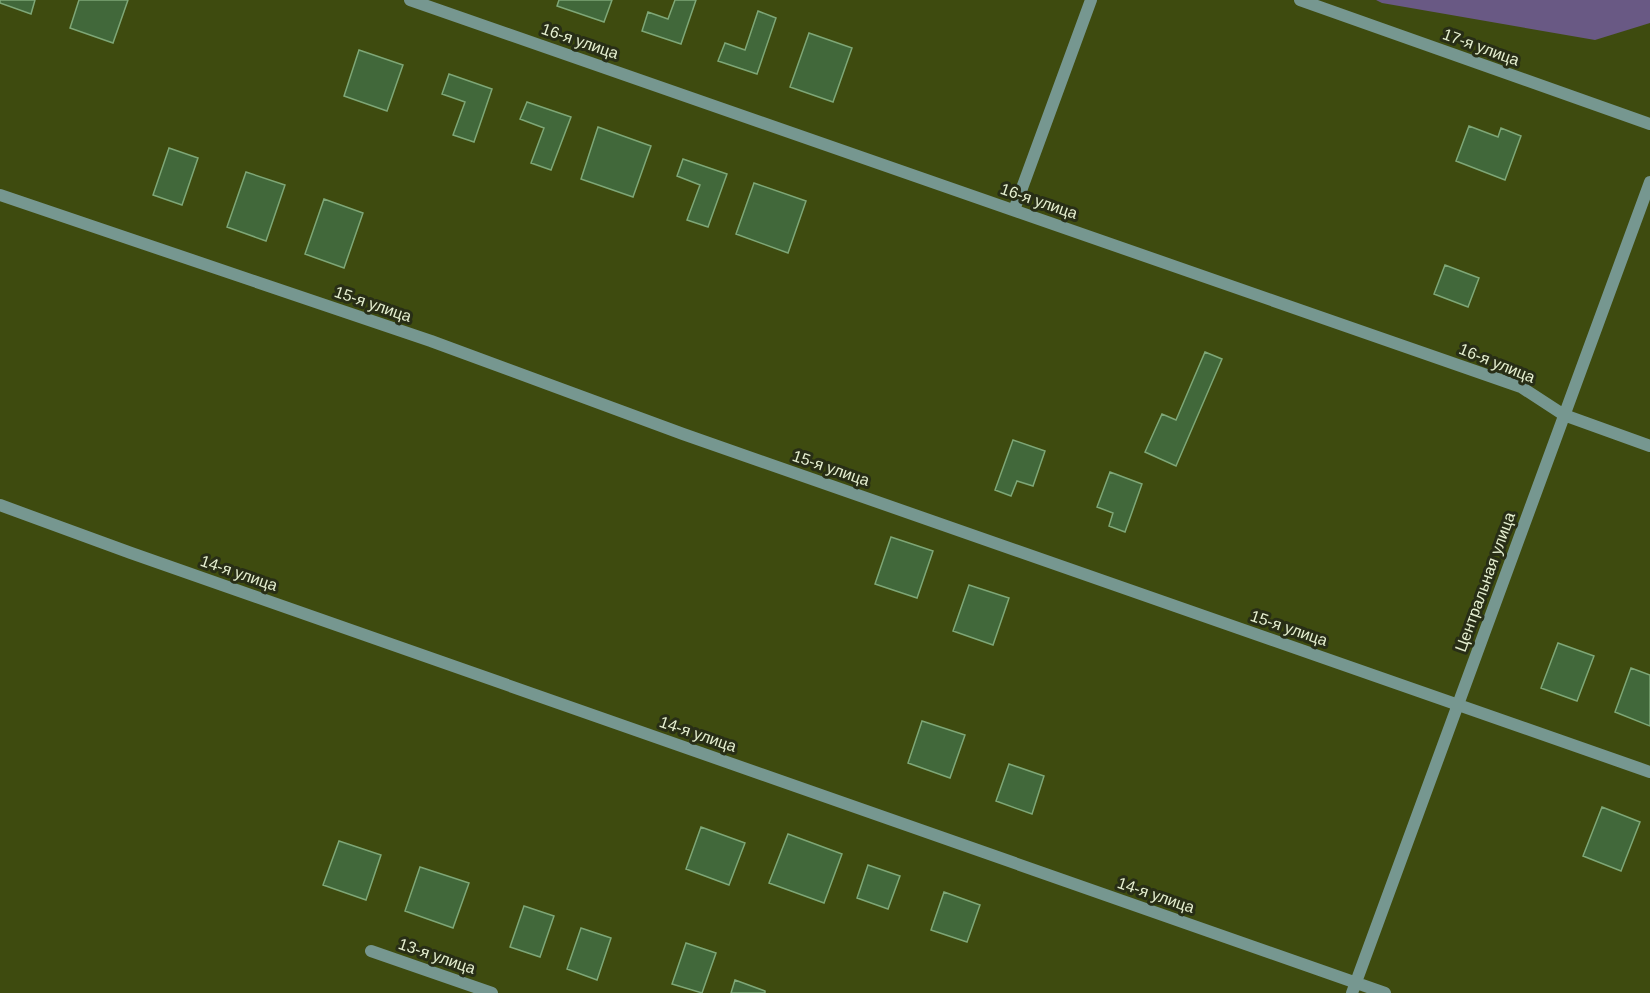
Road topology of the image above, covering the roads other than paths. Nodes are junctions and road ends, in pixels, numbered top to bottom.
1 (410, 0) edge
2 (1091, 0) edge
3 (1300, 0) edge
4 (1650, 124) edge
5 (1650, 183) edge
6 (0, 195) edge
7 (1014, 210) junction
8 (1564, 415) junction
9 (1650, 446) edge
10 (0, 505) edge
11 (1457, 705) junction
12 (1650, 772) edge
13 (371, 951) dead end
14 (1354, 988) edge
15 (492, 993) edge
16 (1385, 993) edge

1 - 7 street, 16-я улица
2 - 7 street
3 - 4 street, 17-я улица
5 - 8 street, Центральная улица
6 - 11 street, 15-я улица
7 - 8 street, 16-я улица
8 - 9 street, 16-я улица
8 - 11 street, Центральная улица
10 - 14 street, 14-я улица
11 - 12 street, 15-я улица
11 - 14 street, Центральная улица
13 - 15 street, 13-я улица
14 - 16 street, 14-я улица

